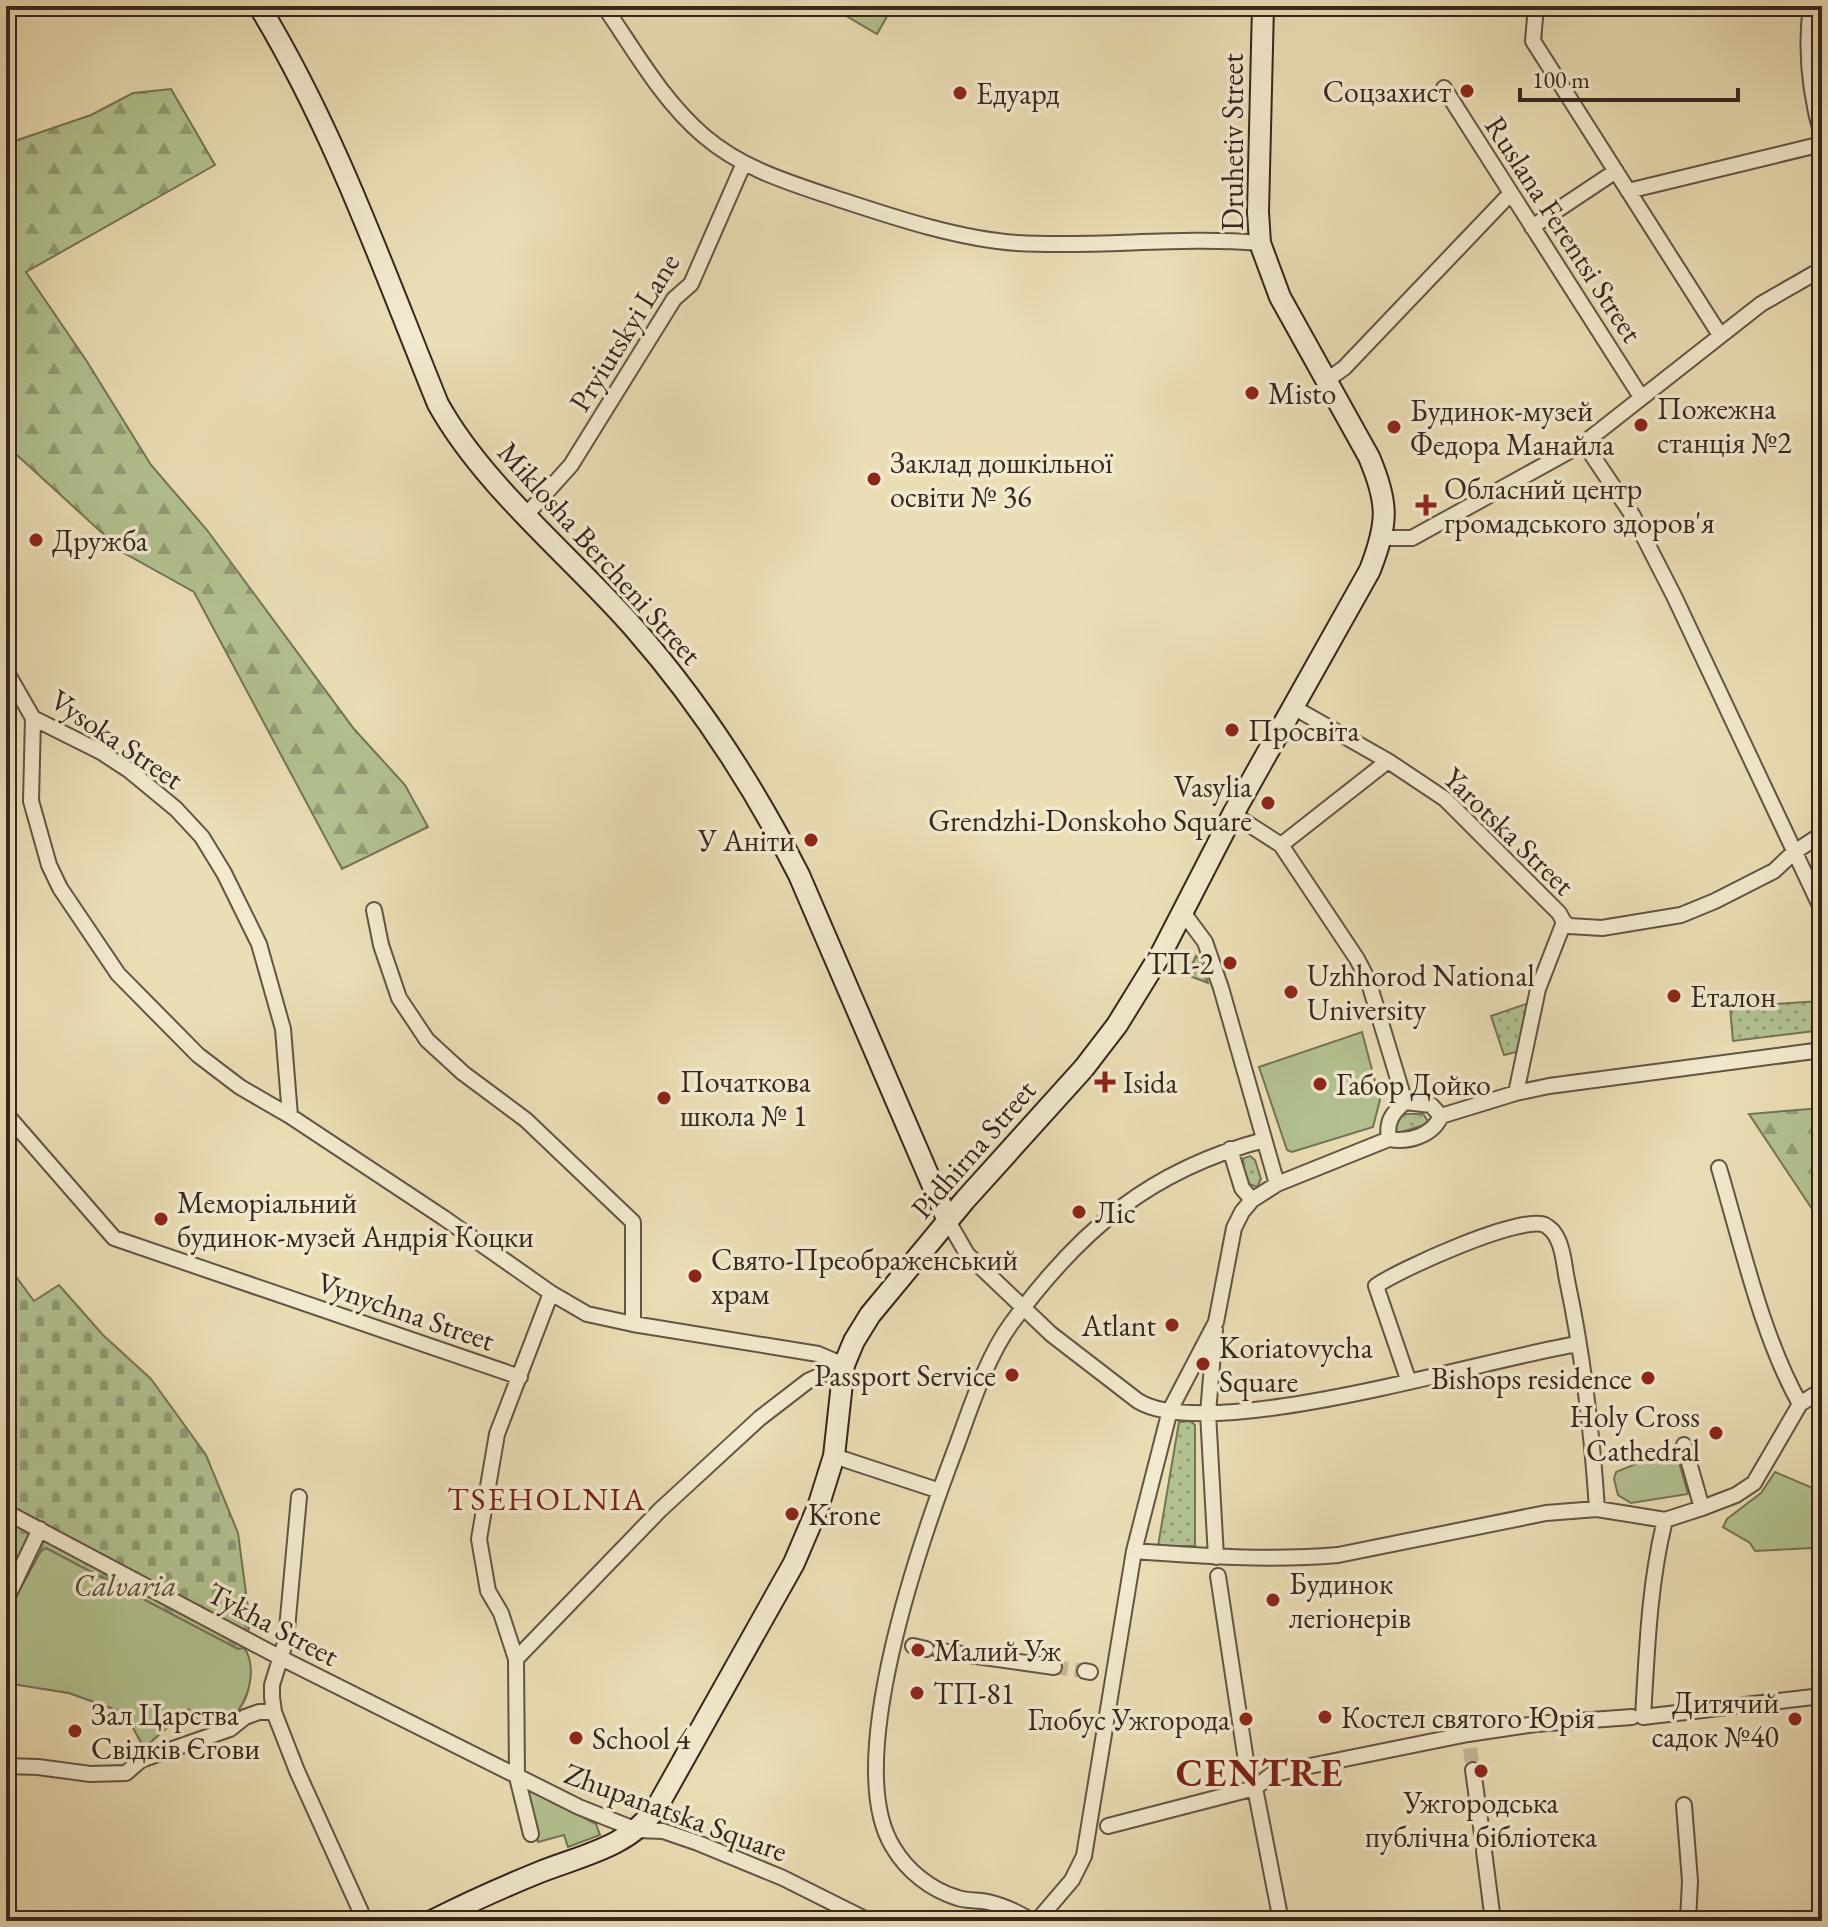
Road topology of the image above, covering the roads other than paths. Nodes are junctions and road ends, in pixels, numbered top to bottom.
1 (259, 6) edge
2 (604, 6) edge
3 (1263, 6) edge
4 (1536, 6) edge
5 (1811, 6) edge
6 (1444, 88) dead end
7 (1822, 136) edge
8 (1822, 144) edge
9 (744, 163) junction
10 (1616, 171) junction
11 (1628, 191) junction
12 (1511, 193) junction
13 (1532, 227) junction
14 (1260, 243) junction
15 (1822, 269) edge
16 (1720, 335) junction
17 (1327, 380) junction
18 (1641, 397) junction
19 (1584, 443) junction
20 (527, 514) junction
21 (1382, 538) junction
22 (6, 671) edge
23 (1293, 707) junction
24 (33, 718) junction
25 (1388, 761) junction
26 (1233, 814) junction
27 (1822, 834) edge
28 (1281, 845) junction
29 (1793, 853) junction
30 (374, 910) dead end
31 (1822, 910) edge
32 (1182, 911) junction
33 (1564, 922) junction
34 (1822, 1050) edge
35 (1516, 1093) junction
36 (1405, 1102) junction
37 (6, 1114) edge
38 (290, 1116) junction
39 (1441, 1116) junction
40 (1389, 1139) junction
41 (1264, 1140) junction
42 (1230, 1149) junction
43 (1719, 1168) dead end
44 (1277, 1184) junction
45 (1252, 1200) junction
46 (948, 1221) junction
47 (551, 1293) junction
48 (1025, 1307) junction
49 (1216, 1322) junction
50 (633, 1324) junction
51 (1578, 1344) junction
52 (844, 1365) junction
53 (520, 1377) junction
54 (1409, 1382) junction
55 (1822, 1390) edge
56 (1800, 1404) junction
57 (1170, 1410) junction
58 (1208, 1413) junction
59 (1684, 1445) dead end
60 (834, 1456) junction
61 (940, 1491) junction
62 (299, 1497) dead end
63 (1702, 1508) junction
64 (1597, 1509) junction
65 (6, 1512) edge
66 (1665, 1520) junction
67 (40, 1529) junction
68 (1134, 1551) junction
69 (1216, 1557) junction
70 (1218, 1576) dead end
71 (6, 1600) edge
72 (926, 1649) dead end
73 (281, 1658) junction
74 (516, 1659) junction
75 (1054, 1667) tunnel mouth
76 (1822, 1696) edge
77 (274, 1712) junction
78 (1638, 1717) junction
79 (6, 1766) edge
80 (1473, 1770) tunnel mouth
81 (517, 1777) junction
82 (1255, 1788) junction
83 (1684, 1805) dead end
84 (1108, 1826) dead end
85 (637, 1830) junction
86 (531, 1834) dead end
87 (1482, 1834) dead end
88 (1484, 1851) dead end
89 (365, 1921) edge
90 (432, 1921) edge
91 (869, 1921) edge
92 (1035, 1921) edge
93 (1281, 1921) edge
94 (1493, 1921) edge
95 (1688, 1921) edge

1 - 20 main road, Miklosha Bercheni Street
2 - 9 street
3 - 14 main road, Druhetiv Street
4 - 10 street
5 - 7 street
6 - 12 street, Ruslana Ferentsi Street
8 - 11 street
9 - 14 street
9 - 20 street, Pryiutskyi Lane
10 - 11 street
10 - 13 street
11 - 16 street
12 - 13 street, Ruslana Ferentsi Street
12 - 17 street
13 - 18 street, Ruslana Ferentsi Street
14 - 17 main road, Druhetiv Street
15 - 16 street
16 - 18 street
17 - 21 main road, Druhetiv Street
18 - 19 street
19 - 21 street
19 - 29 street
20 - 46 main road, Miklosha Bercheni Street
21 - 23 main road, Druhetiv Street
22 - 24 street, Vysoka Street
23 - 25 street
23 - 26 main road
24 - 38 street
24 - 38 street, Vysoka Street
25 - 28 street
25 - 33 street, Yarotska Street
26 - 28 street
26 - 32 main road, Pidhirna Street
27 - 29 street
28 - 36 street
29 - 31 street
29 - 33 street
30 - 50 street
32 - 41 street
32 - 46 main road, Pidhirna Street
33 - 35 street, Yarotska Street
34 - 35 street
35 - 39 street
36 - 39 street
36 - 40 street
37 - 53 street, Vynychna Street
38 - 47 street
39 - 40 street
40 - 44 street
41 - 42 street
41 - 44 street
42 - 45 street
42 - 48 street
43 - 56 street
44 - 45 street
45 - 49 street
46 - 48 street
46 - 52 main road, Pidhirna Street
47 - 50 street
47 - 53 street
48 - 57 street
48 - 61 street
49 - 57 street
49 - 58 street
50 - 52 street
51 - 54 street
51 - 54 street
51 - 64 street
52 - 60 main road, Pidhirna Street
52 - 74 street
53 - 74 street
54 - 58 street
55 - 56 street
56 - 63 street
57 - 58 street
57 - 68 street
58 - 69 street
59 - 63 street
60 - 61 street
60 - 85 main road, Pidhirna Street
61 - 92 street
62 - 73 street
63 - 66 street
64 - 66 street
64 - 69 street
65 - 67 street, Tykha Street
66 - 78 street
67 - 71 street
67 - 73 street, Tykha Street
68 - 69 street
68 - 92 street
70 - 82 street
72 - 75 street
73 - 77 street
73 - 81 street, Tykha Street
74 - 81 street
76 - 78 street
77 - 79 street
77 - 89 street
78 - 82 street
80 - 87 street
81 - 85 street, Zhupanatska Square
81 - 86 street, Zhupanatska Square
82 - 84 street
82 - 93 street
83 - 95 street
85 - 90 main road
85 - 91 street, Zhupanatska Square
88 - 94 street

